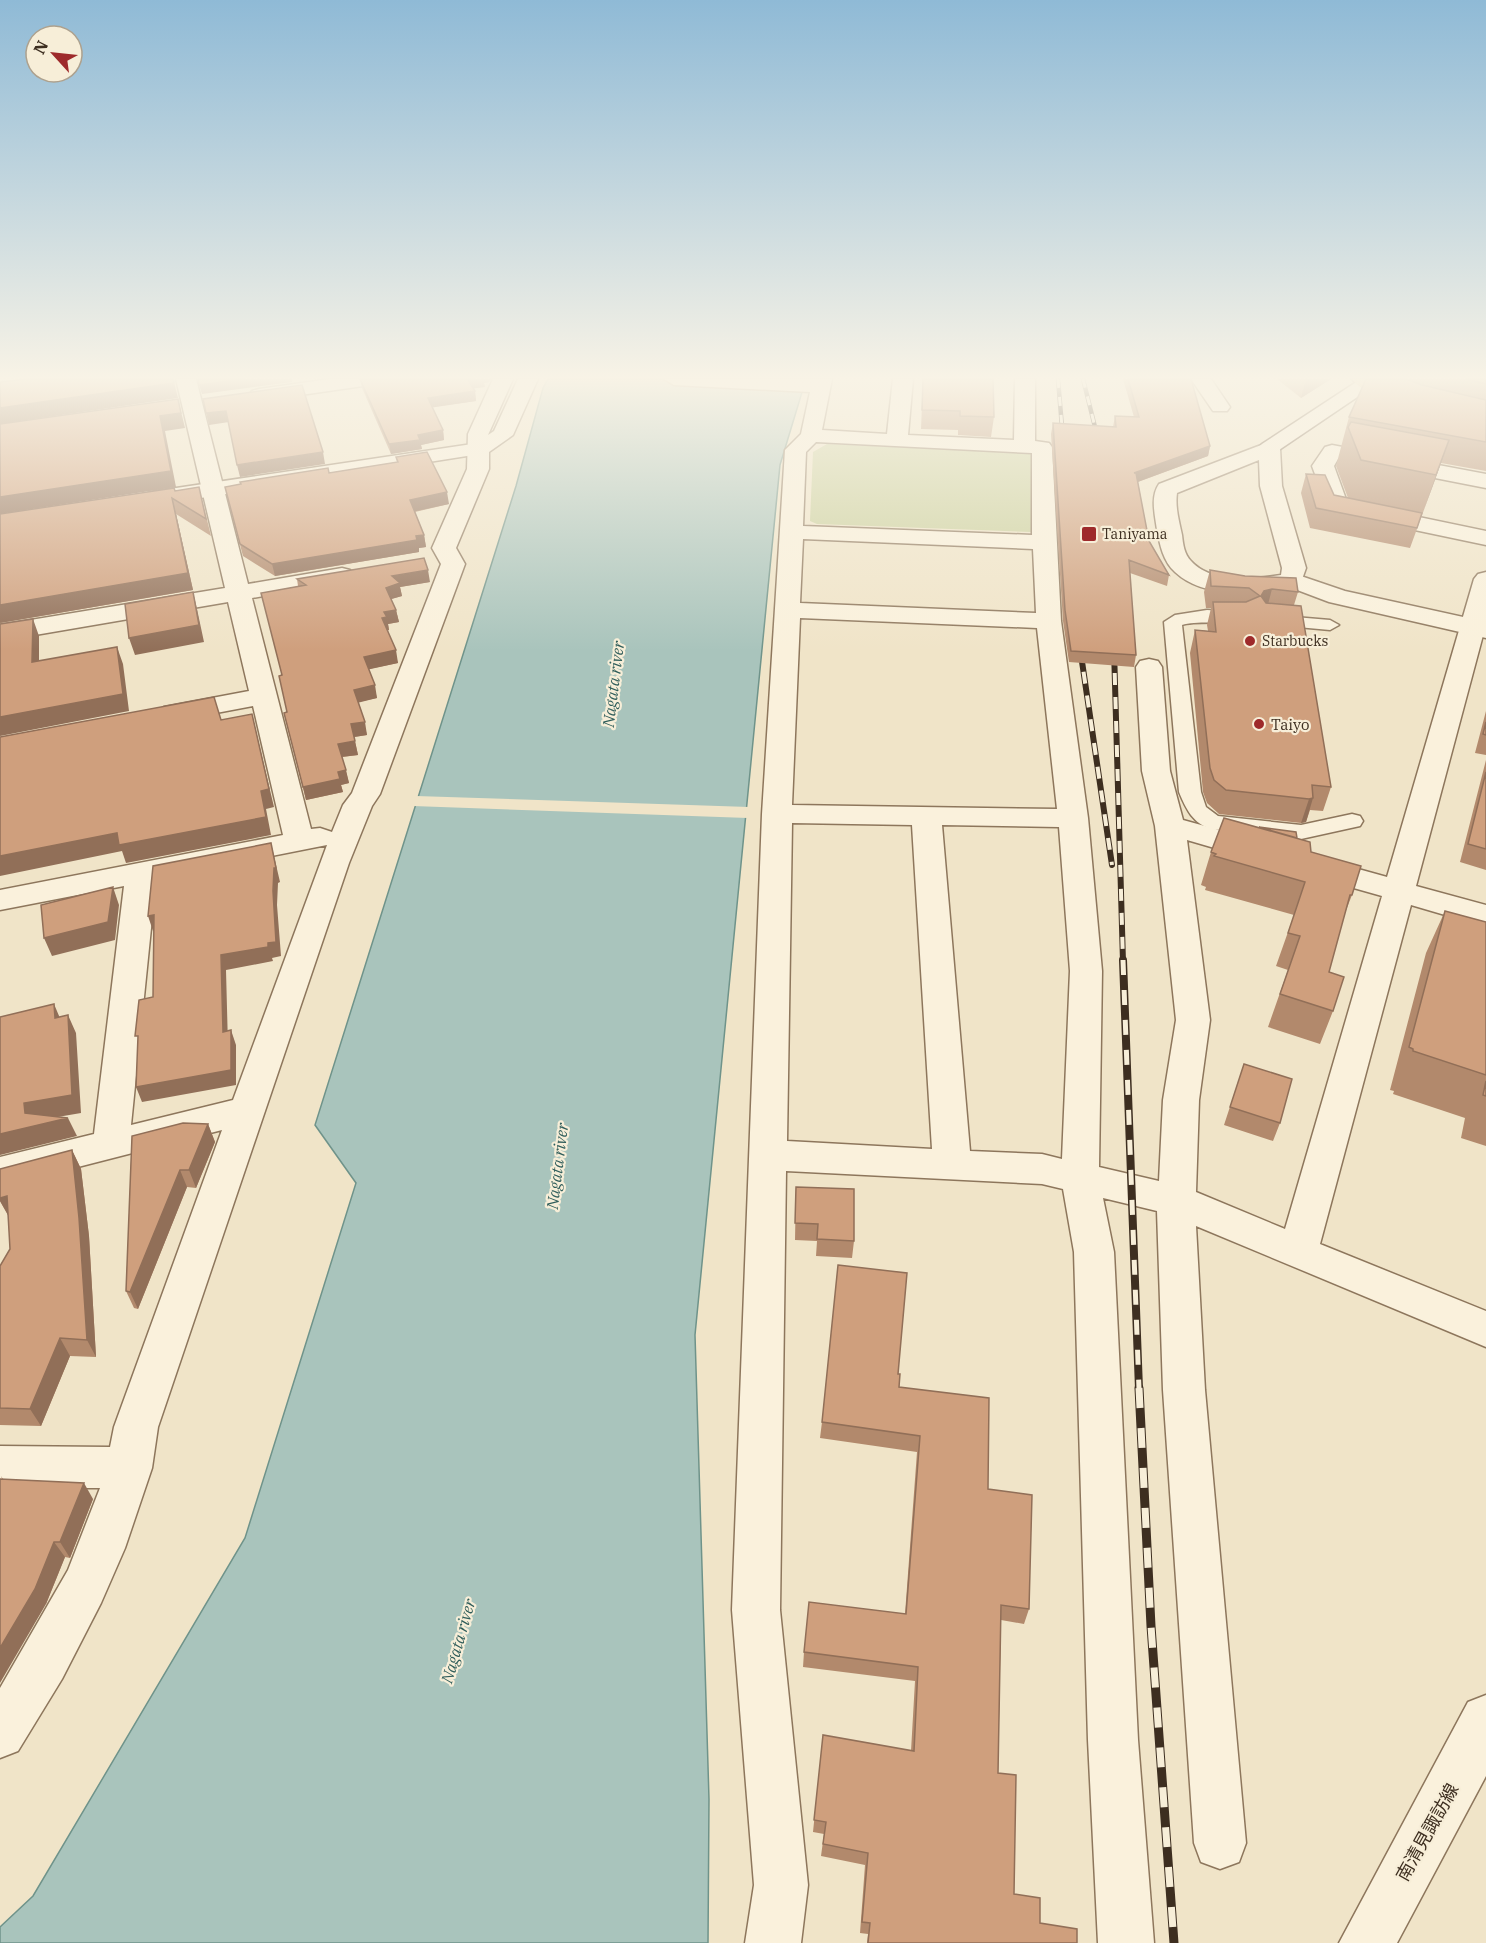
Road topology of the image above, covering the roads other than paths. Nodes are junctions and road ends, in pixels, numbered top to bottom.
1 (208, 470) edge
2 (341, 470) edge
3 (478, 470) edge
4 (795, 470) edge
5 (1042, 470) edge
6 (1213, 470) edge
7 (1270, 470) edge
8 (1324, 470) edge
9 (1428, 470) edge
10 (1210, 471) junction
11 (1486, 481) edge
12 (1271, 486) junction
13 (213, 489) junction
14 (130, 502) edge
15 (790, 532) junction
16 (1486, 538) edge
17 (1044, 542) junction
18 (368, 570) edge
19 (1486, 579) edge
20 (1292, 580) junction
21 (238, 592) junction
22 (786, 610) junction
23 (1243, 618) edge
24 (1266, 619) edge
25 (1049, 621) junction
26 (1330, 625) dead end
27 (1479, 628) edge
28 (0, 633) edge
29 (1149, 667) dead end
30 (264, 696) junction
31 (149, 718) edge
32 (777, 814) junction
33 (926, 816) junction
34 (1073, 818) junction
35 (1352, 821) dead end
36 (1170, 826) junction
37 (345, 832) junction
38 (299, 841) junction
39 (141, 872) junction
40 (1399, 890) junction
41 (0, 900) edge
42 (1486, 915) edge
43 (248, 1110) junction
44 (111, 1144) junction
45 (768, 1155) junction
46 (952, 1163) junction
47 (0, 1172) edge
48 (1080, 1178) junction
49 (1175, 1200) junction
50 (1298, 1252) junction
51 (1486, 1329) edge
52 (0, 1467) edge
53 (130, 1468) junction
54 (1486, 1720) edge
55 (0, 1733) edge
56 (1220, 1843) dead end
57 (773, 1943) edge
58 (1126, 1943) edge
59 (1366, 1943) edge

1 - 13 street
2 - 13 street
3 - 37 street
4 - 15 street
5 - 17 street
6 - 10 street
7 - 12 street
8 - 16 street
9 - 11 street
10 - 12 street
10 - 20 street
12 - 20 street
13 - 14 street
13 - 21 street
15 - 17 street
15 - 22 street
17 - 25 street
18 - 21 street
19 - 27 street
20 - 27 street
21 - 28 street
21 - 30 street
22 - 25 street
22 - 32 street
23 - 35 lane
24 - 26 lane
25 - 34 street
27 - 40 street
29 - 36 street
30 - 31 street
30 - 38 street
32 - 33 street
32 - 45 street
33 - 34 street
33 - 46 street
34 - 48 street
36 - 40 street
36 - 49 street
37 - 38 street
37 - 43 street
38 - 39 street
39 - 41 street
39 - 44 street
40 - 42 street
40 - 50 street
43 - 44 street
43 - 53 street
44 - 47 street
45 - 46 street
45 - 57 street
46 - 48 street
48 - 49 street
48 - 58 street
49 - 50 street
49 - 56 street
50 - 51 street
52 - 53 street
53 - 55 street
54 - 59 street, 南清見諏訪線

